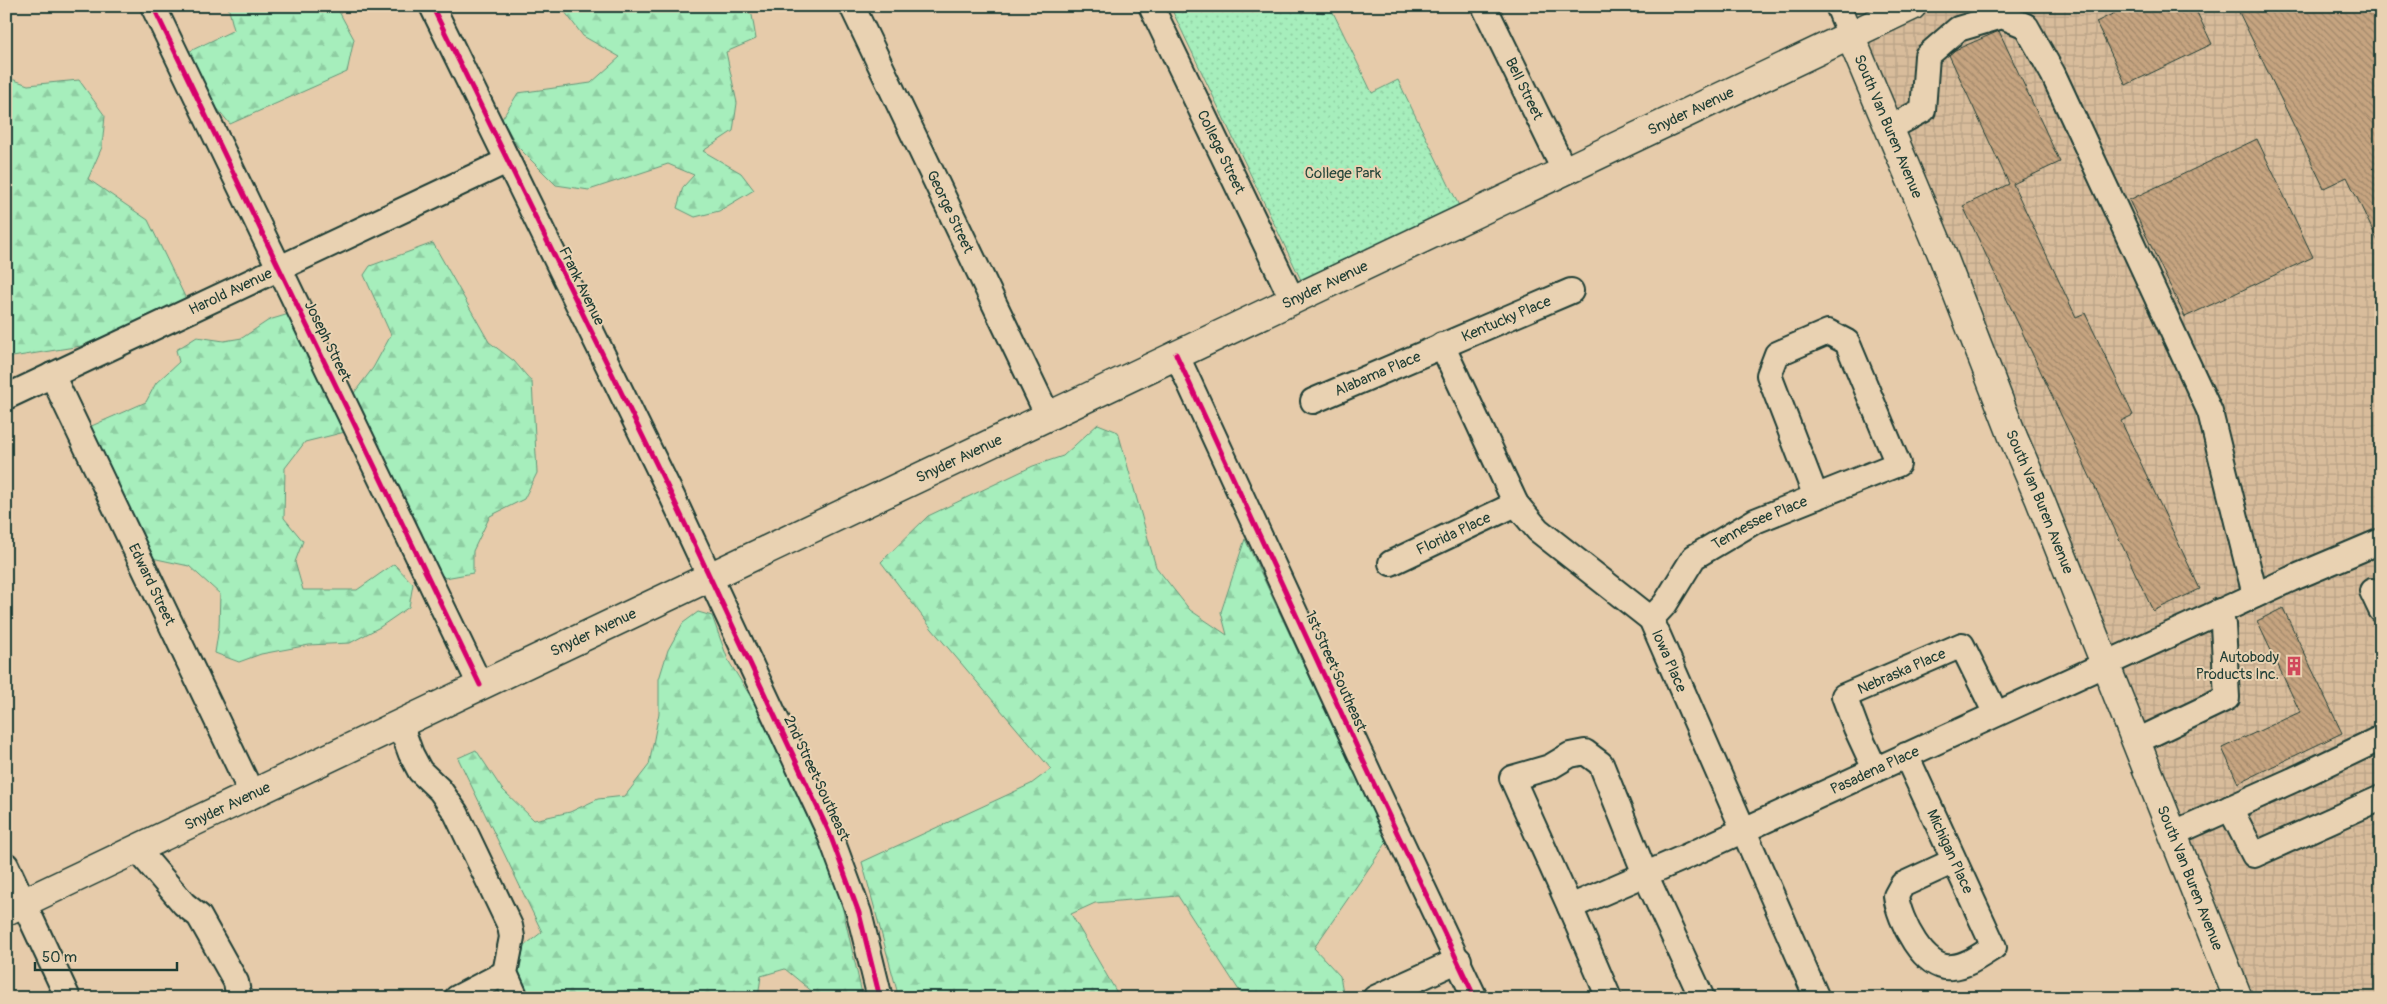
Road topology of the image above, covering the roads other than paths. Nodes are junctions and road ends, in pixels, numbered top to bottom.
1 (153, 6) edge
2 (432, 6) edge
3 (852, 6) edge
4 (1151, 6) edge
5 (1484, 6) edge
6 (1838, 6) edge
7 (1912, 6) edge
8 (1850, 35) junction
9 (1890, 128) junction
10 (507, 161) junction
11 (1565, 172) junction
12 (278, 268) junction
13 (1571, 292) dead end
14 (1292, 299) junction
15 (1442, 346) junction
16 (1176, 354) junction
17 (52, 375) junction
18 (6, 397) edge
19 (1314, 401) dead end
20 (1048, 416) junction
21 (1816, 497) junction
22 (1516, 504) junction
23 (2381, 541) edge
24 (1391, 563) dead end
25 (710, 576) junction
26 (2255, 596) junction
27 (2220, 611) junction
28 (1651, 619) junction
29 (2104, 665) junction
30 (480, 685) junction
31 (1996, 714) junction
32 (400, 724) junction
33 (2381, 738) edge
34 (2135, 742) junction
35 (1906, 755) junction
36 (1875, 769) junction
37 (252, 794) junction
38 (2381, 798) edge
39 (2230, 808) junction
40 (1742, 830) junction
41 (2172, 834) junction
42 (137, 849) junction
43 (1954, 861) junction
44 (6, 865) edge
45 (1646, 874) junction
46 (16, 906) edge
47 (1570, 907) junction
48 (1459, 960) junction
49 (505, 974) junction
50 (68, 998) edge
51 (236, 998) edge
52 (457, 998) edge
53 (516, 998) edge
54 (880, 998) edge
55 (1375, 998) edge
56 (1476, 998) edge
57 (1608, 998) edge
58 (1702, 998) edge
59 (1817, 998) edge
60 (2238, 998) edge

1 - 12 street, Joseph Street
2 - 10 street, Frank Avenue
3 - 20 street, George Street
4 - 14 street, College Street
5 - 11 street, Bell Street
6 - 8 street, South Van Buren Avenue
7 - 8 main road, Snyder Avenue
8 - 9 main road, South Van Buren Avenue
8 - 11 main road, Snyder Avenue
9 - 26 street
9 - 29 main road, South Van Buren Avenue
10 - 12 street, Harold Avenue
10 - 25 street, Frank Avenue
11 - 14 main road, Snyder Avenue
12 - 17 street, Harold Avenue
12 - 30 street, Joseph Street
13 - 15 street, Kentucky Place
14 - 16 main road, Snyder Avenue
15 - 19 street, Alabama Place
15 - 22 street, Iowa Place
16 - 20 main road, Snyder Avenue
16 - 48 street, 1st Street Southeast
17 - 18 street, Harold Avenue
17 - 37 street, Edward Street
20 - 25 main road, Snyder Avenue
21 - 21 street, Tennessee Place
21 - 28 street, Tennessee Place
22 - 24 street, Florida Place
22 - 28 street, Iowa Place
23 - 26 street, Pasadena Place
25 - 30 main road, Snyder Avenue
25 - 54 street, 2nd Street Southeast
26 - 27 street, Pasadena Place
27 - 29 street, Pasadena Place
27 - 34 street
28 - 40 street, Iowa Place
29 - 31 street, Pasadena Place
29 - 34 main road, South Van Buren Avenue
30 - 32 main road, Snyder Avenue
31 - 35 street, Pasadena Place
31 - 36 street, Nebraska Place
32 - 37 main road, Snyder Avenue
32 - 49 street
33 - 39 street
34 - 41 main road, South Van Buren Avenue
35 - 36 street, Pasadena Place
35 - 43 street, Michigan Place
36 - 40 street, Pasadena Place
37 - 42 main road, Snyder Avenue
38 - 39 street
39 - 41 street
40 - 45 street, Pasadena Place
40 - 59 street, Iowa Place
41 - 60 main road, South Van Buren Avenue
42 - 46 main road, Snyder Avenue
42 - 51 street
43 - 43 street, Michigan Place
44 - 46 street
45 - 47 street, Pasadena Place
45 - 47 street
45 - 58 street
46 - 50 street
47 - 57 street
48 - 55 street
48 - 56 street, 1st Street Southeast
49 - 52 street
49 - 53 street

